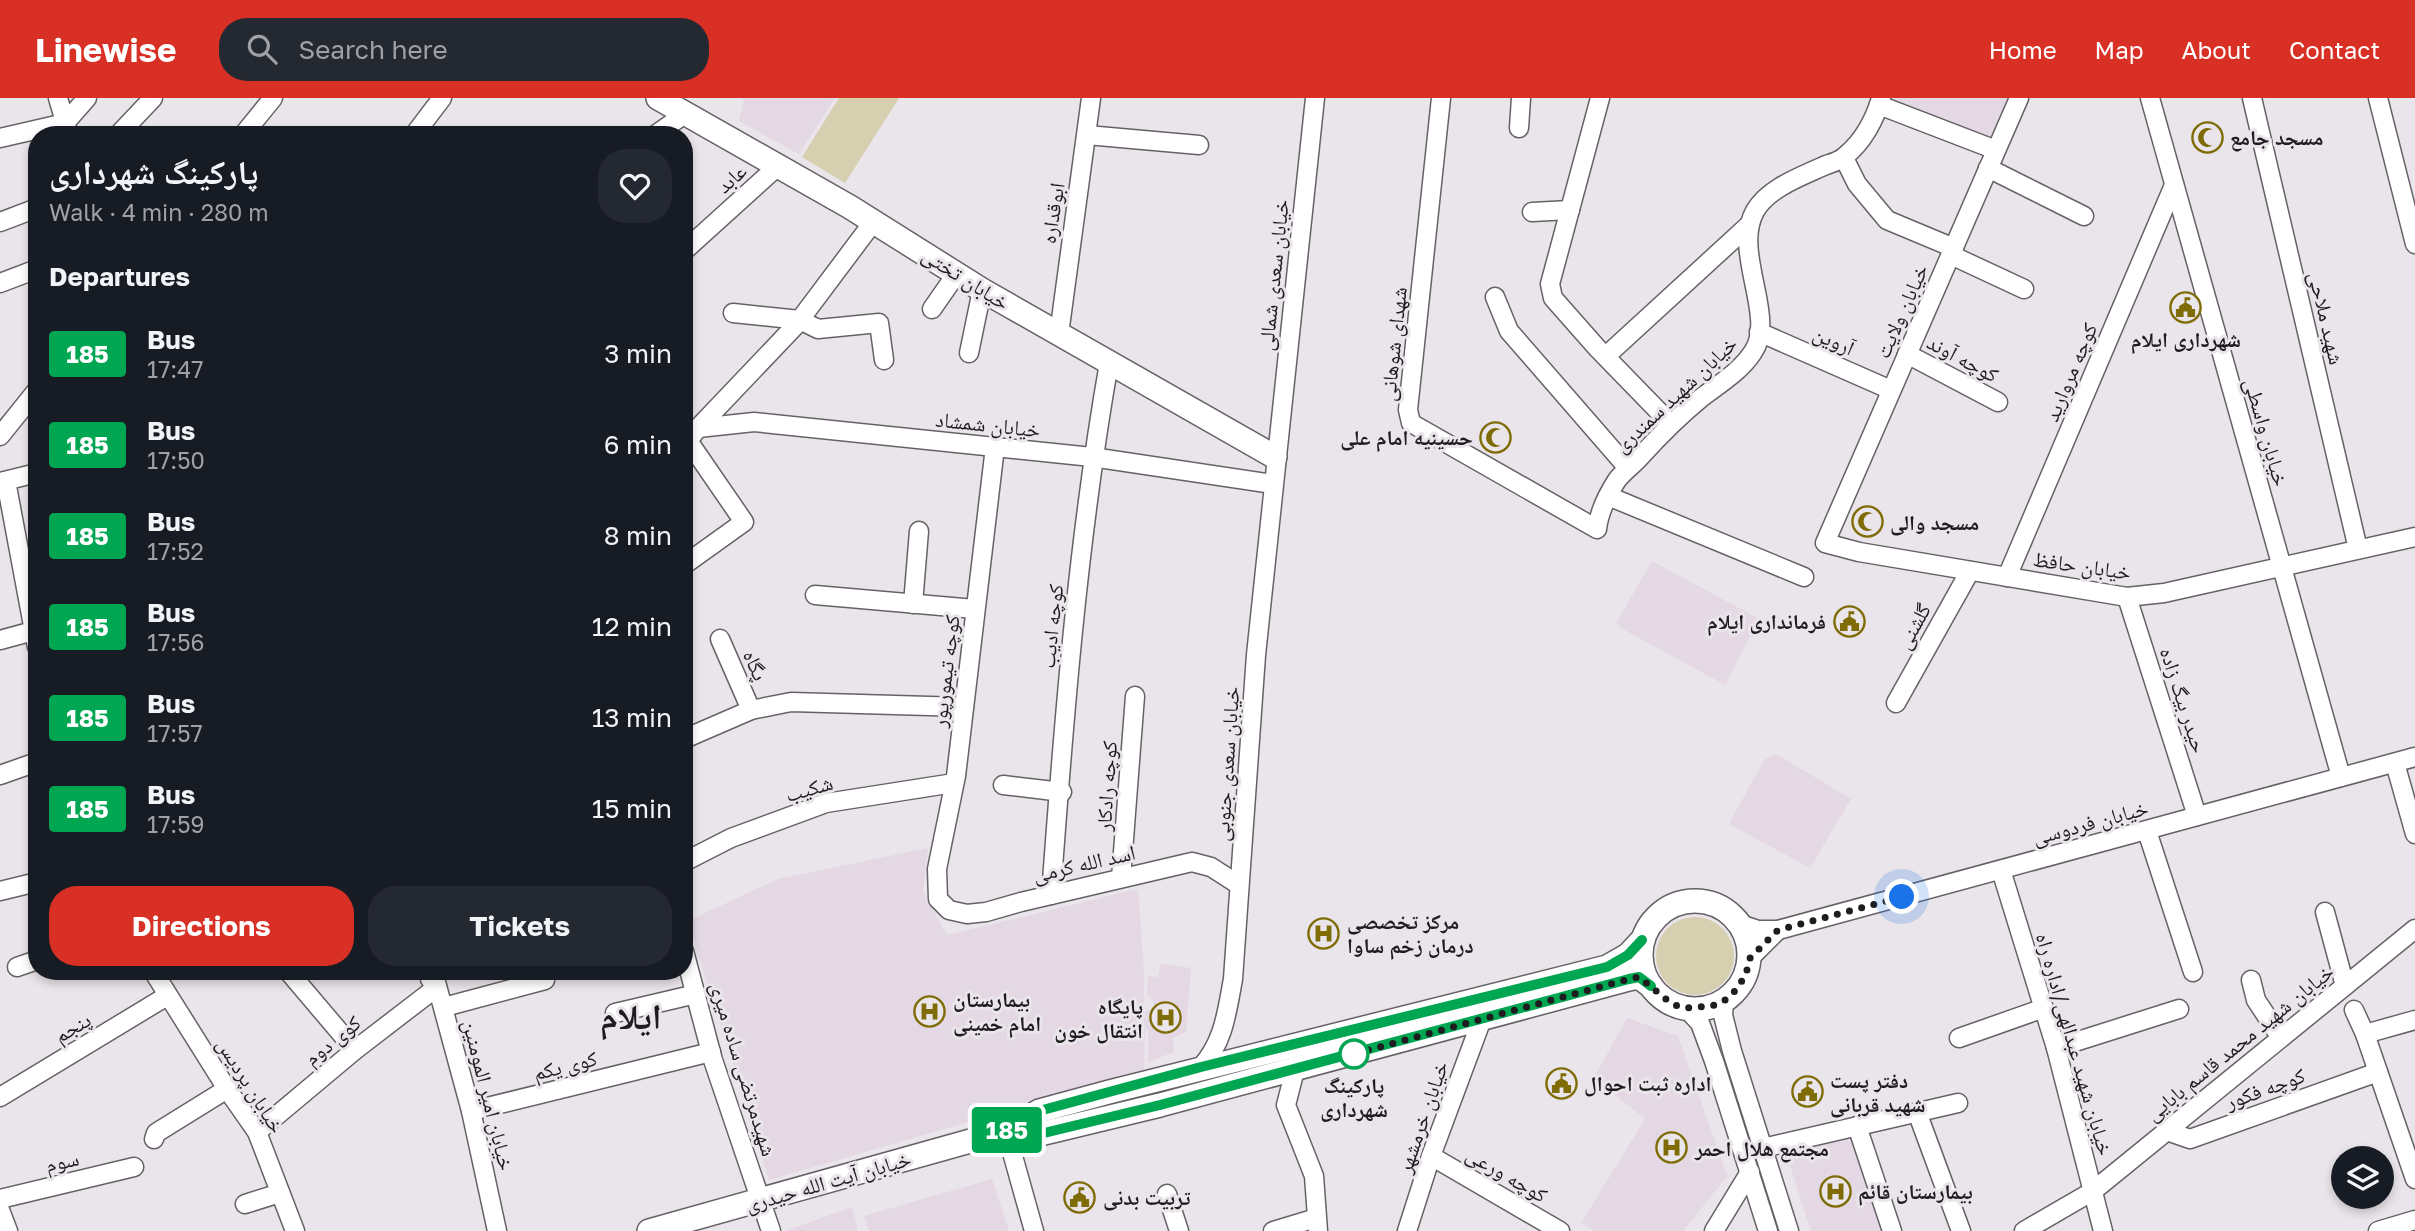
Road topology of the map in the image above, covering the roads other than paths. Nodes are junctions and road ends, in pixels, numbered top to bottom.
1 (58, 98) edge
2 (87, 98) edge
3 (153, 98) edge
4 (273, 98) edge
5 (442, 98) edge
6 (658, 98) edge
7 (1091, 98) edge
8 (1315, 98) edge
9 (1441, 98) edge
10 (1521, 98) edge
11 (1600, 98) edge
12 (2019, 98) edge
13 (2150, 98) edge
14 (2252, 98) edge
15 (2378, 98) edge
16 (1880, 102) edge
17 (685, 114) junction
18 (66, 126) edge
19 (69, 126) edge
20 (127, 126) edge
21 (259, 126) edge
22 (421, 126) edge
23 (668, 126) edge
24 (1519, 128) dead end
25 (28, 134) edge
26 (1087, 135) junction
27 (0, 138) edge
28 (1199, 145) dead end
29 (1996, 150) junction
30 (1844, 158) junction
31 (778, 166) junction
32 (1988, 169) junction
33 (2174, 185) junction
34 (1570, 210) junction
35 (28, 211) edge
36 (1532, 212) dead end
37 (2084, 216) dead end
38 (874, 221) junction
39 (0, 222) edge
40 (1750, 224) junction
41 (693, 243) edge
42 (2415, 244) edge
43 (1952, 251) junction
44 (28, 272) edge
45 (957, 273) junction
46 (0, 283) edge
47 (2024, 289) dead end
48 (982, 290) junction
49 (1495, 297) dead end
50 (932, 309) dead end
51 (733, 313) dead end
52 (800, 320) junction
53 (1759, 332) junction
54 (1059, 334) junction
55 (969, 353) dead end
56 (1907, 354) junction
57 (1606, 356) junction
58 (884, 360) dead end
59 (1109, 363) junction
60 (1891, 390) junction
61 (28, 401) edge
62 (1998, 402) dead end
63 (1671, 424) junction
64 (0, 436) edge
65 (693, 436) edge
66 (693, 438) edge
67 (693, 444) edge
68 (995, 447) junction
69 (1093, 457) junction
70 (1276, 457) junction
71 (1628, 468) junction
72 (28, 475) edge
73 (3, 482) edge
74 (1273, 484) junction
75 (1608, 496) junction
76 (1597, 529) joint
77 (919, 531) dead end
78 (2415, 537) edge
79 (1825, 542) joint
80 (2358, 549) junction
81 (693, 559) edge
82 (2281, 566) junction
83 (1970, 571) junction
84 (1804, 577) dead end
85 (2007, 577) junction
86 (815, 596) dead end
87 (2127, 597) junction
88 (28, 599) edge
89 (912, 604) junction
90 (975, 609) junction
91 (28, 637) edge
92 (720, 639) dead end
93 (0, 640) edge
94 (1135, 696) dead end
95 (1896, 703) dead end
96 (964, 707) junction
97 (751, 710) junction
98 (693, 735) edge
99 (2415, 757) edge
100 (2395, 763) junction
101 (28, 765) edge
102 (0, 775) edge
103 (2341, 777) junction
104 (954, 783) junction
105 (1003, 785) dead end
106 (1060, 792) junction
107 (2197, 816) junction
108 (2147, 831) junction
109 (2415, 834) edge
110 (693, 857) edge
111 (2001, 870) junction
112 (1121, 878) junction
113 (28, 884) edge
114 (1240, 885) junction
115 (0, 891) edge
116 (1051, 895) junction
117 (938, 899) joint
118 (2325, 912) dead end
119 (1740, 924) junction
120 (2415, 929) edge
121 (1778, 930) junction
122 (1642, 940) junction
123 (1750, 958) junction
124 (28, 963) edge
125 (17, 967) dead end
126 (2193, 972) dead end
127 (1599, 978) junction
128 (158, 980) edge
129 (296, 980) edge
130 (434, 980) edge
131 (435, 980) edge
132 (692, 980) edge
133 (2251, 980) dead end
134 (545, 981) dead end
135 (1651, 986) junction
136 (2345, 986) junction
137 (696, 994) junction
138 (167, 996) junction
139 (1724, 1001) junction
140 (444, 1007) junction
141 (1685, 1008) junction
142 (2044, 1008) junction
143 (2179, 1009) dead end
144 (2354, 1010) dead end
145 (615, 1013) dead end
146 (1482, 1019) junction
147 (2415, 1020) edge
148 (2365, 1034) junction
149 (1959, 1038) dead end
150 (2281, 1038) junction
151 (2056, 1048) junction
152 (355, 1050) junction
153 (711, 1052) junction
154 (1201, 1067) junction
155 (1296, 1070) junction
156 (2378, 1072) junction
157 (227, 1088) junction
158 (0, 1097) edge
159 (1958, 1103) dead end
160 (471, 1111) junction
161 (1917, 1112) junction
162 (1857, 1126) junction
163 (1006, 1131) junction
164 (2167, 1131) junction
165 (257, 1132) junction
166 (154, 1139) dead end
167 (1763, 1148) junction
168 (1431, 1156) junction
169 (134, 1167) dead end
170 (1750, 1172) junction
171 (2415, 1179) edge
172 (2093, 1191) junction
173 (280, 1192) junction
174 (1167, 1194) dead end
175 (0, 1199) edge
176 (761, 1200) junction
177 (245, 1204) dead end
178 (0, 1210) edge
179 (2415, 1220) edge
180 (1317, 1224) edge
181 (8, 1231) edge
182 (295, 1231) edge
183 (497, 1231) edge
184 (649, 1231) edge
185 (771, 1231) edge
186 (1034, 1231) edge
187 (1179, 1231) edge
188 (1273, 1231) edge
189 (1407, 1231) edge
190 (1560, 1231) edge
191 (1714, 1231) edge
192 (1768, 1231) edge
193 (1790, 1231) edge
194 (1892, 1231) edge
195 (1961, 1231) edge
196 (2024, 1231) edge
197 (2102, 1231) edge
198 (2378, 1231) edge

1 - 18 street
2 - 19 street
3 - 20 street
4 - 21 street
5 - 22 street
6 - 17 main road, خیابان تختی
7 - 26 street, ابوقداره
8 - 70 street, خیابان سعدی شمالی
9 - 76 street, شهدای شوهانی
10 - 24 street
11 - 34 street
12 - 29 street, خیابان ولایت
13 - 33 street, خیابان واسطی
14 - 80 street, شهید ملاحی
15 - 42 street
16 - 29 street
16 - 30 street
17 - 23 street
17 - 31 main road, خیابان تختی
25 - 27 street
26 - 28 street
26 - 54 street, ابوقداره
29 - 32 street, خیابان ولایت
30 - 40 street
30 - 43 street
31 - 38 main road, خیابان تختی
31 - 41 street, عابد
32 - 37 street
32 - 43 street, خیابان ولایت
33 - 82 street, خیابان واسطی
33 - 85 street, کوچه مروارید
34 - 36 street
34 - 57 street
35 - 39 street
38 - 45 main road, خیابان تختی
38 - 52 street
40 - 53 street, خیابان شهید سمندری
40 - 57 street
43 - 47 street
43 - 56 street, خیابان ولایت
44 - 46 street
45 - 48 main road, خیابان تختی
45 - 50 street
48 - 54 main road, خیابان تختی
48 - 55 street
49 - 71 street
51 - 52 street
52 - 58 street
52 - 65 street
53 - 60 street, آروین
53 - 63 street, خیابان شهید سمندری
54 - 59 main road, خیابان تختی
56 - 60 street, خیابان ولایت
56 - 62 street, کوچه آوند
57 - 63 street
59 - 69 street, کوچه ادیب
59 - 70 main road, خیابان تختی
60 - 79 street, خیابان ولایت
61 - 64 street
63 - 71 street, خیابان شهید سمندری
66 - 68 street, خیابان شمشاد
67 - 81 street
68 - 69 street, خیابان شمشاد
68 - 90 street, کوچه تیمورپور
69 - 74 street, خیابان شمشاد
69 - 106 street, کوچه ادیب
70 - 74 street, خیابان سعدی جنوبی
71 - 75 street, خیابان شهید سمندری
72 - 73 street
73 - 88 street
74 - 114 street, خیابان سعدی جنوبی
75 - 76 street, خیابان شهید سمندری
75 - 84 street
77 - 89 street
78 - 80 street, خیابان حافظ
79 - 83 street, خیابان حافظ
80 - 82 street, خیابان حافظ
82 - 87 street, خیابان حافظ
82 - 103 street, خیابان واسطی
83 - 85 street, خیابان حافظ
83 - 95 street, گلشنی
85 - 87 street, خیابان حافظ
86 - 89 street
87 - 107 street, حیدر بیگ زاده
89 - 90 street
90 - 96 street, کوچه تیمورپور
91 - 93 street
92 - 97 street, پگاه
94 - 112 street, کوچه رادکار
96 - 97 street
96 - 104 street, کوچه تیمورپور
97 - 98 street
99 - 100 street, خیابان فردوسی
100 - 103 street, خیابان فردوسی
100 - 109 street
101 - 102 street
103 - 107 street, خیابان فردوسی
104 - 110 street, شکیب
104 - 117 street, کوچه تیمورپور
105 - 106 street
106 - 116 street, کوچه ادیب
107 - 108 street, خیابان فردوسی
108 - 111 street, خیابان فردوسی
108 - 126 street
111 - 121 street, خیابان فردوسی
111 - 142 street, خیابان شهید عبدالهی/اداره راه
112 - 114 street, اسد الله کرمی
112 - 116 street, اسد الله کرمی
113 - 115 street
114 - 154 street, خیابان سعدی جنوبی
116 - 117 street, اسد الله کرمی
118 - 136 street
119 - 121 street, خیابان فردوسی
119 - 122 main road
119 - 123 main road
120 - 136 street, خیابان شهید محمد قاسم بابایی
121 - 123 street, خیابان فردوسی
122 - 127 main road, خیابان آیت الله حیدری
122 - 135 main road
123 - 139 main road
124 - 125 street
127 - 135 main road, خیابان آیت الله حیدری
127 - 146 main road, خیابان آیت الله حیدری
127 - 154 main road, خیابان آیت الله حیدری
128 - 138 street, خیابان پردیس
129 - 152 street
130 - 152 street, کوی دوم
131 - 140 street, خیابان امیر المومنین
132 - 137 street, شهیدمرتضی ساده میری
133 - 150 street
134 - 140 street
135 - 141 main road
136 - 150 street, خیابان شهید محمد قاسم بابایی
137 - 145 street
137 - 153 street, شهیدمرتضی ساده میری
138 - 157 street, خیابان پردیس
138 - 158 street, پنجم
139 - 141 main road
139 - 167 street
140 - 160 street, خیابان امیر المومنین
141 - 170 street
142 - 149 street
142 - 151 street, خیابان شهید عبدالهی/اداره راه
143 - 151 street
144 - 148 street
146 - 155 main road, خیابان آیت الله حیدری
146 - 168 street, خیابان خرمشهر
147 - 148 street
148 - 156 street
150 - 164 street, خیابان شهید محمد قاسم بابایی
151 - 172 street, خیابان شهید عبدالهی/اداره راه
152 - 165 street, کوی دوم
153 - 160 street, کوی یکم
153 - 176 street, شهیدمرتضی ساده میری
154 - 163 main road, خیابان آیت الله حیدری
155 - 163 main road, خیابان آیت الله حیدری
155 - 180 street
156 - 164 street, کوچه فکور
156 - 171 street
157 - 165 street, خیابان پردیس
157 - 166 street
159 - 161 street
160 - 183 street, خیابان امیر المومنین
161 - 162 street
161 - 195 street
162 - 167 street
162 - 194 street
163 - 176 main road, خیابان آیت الله حیدری
163 - 186 street
164 - 172 street, خیابان شهید محمد قاسم بابایی
165 - 173 street, خیابان پردیس
167 - 193 street
168 - 189 street, خیابان خرمشهر
168 - 190 street, کوچه ورعی
169 - 175 street, سوم
170 - 191 street
170 - 192 street
172 - 196 street, خیابان شهید محمد قاسم بابایی
172 - 197 street, خیابان شهید عبدالهی/اداره راه
173 - 177 street
173 - 182 street, خیابان پردیس
174 - 187 street
176 - 184 main road, خیابان آیت الله حیدری
176 - 185 street, شهیدمرتضی ساده میری
178 - 181 street
179 - 198 street
180 - 188 street

